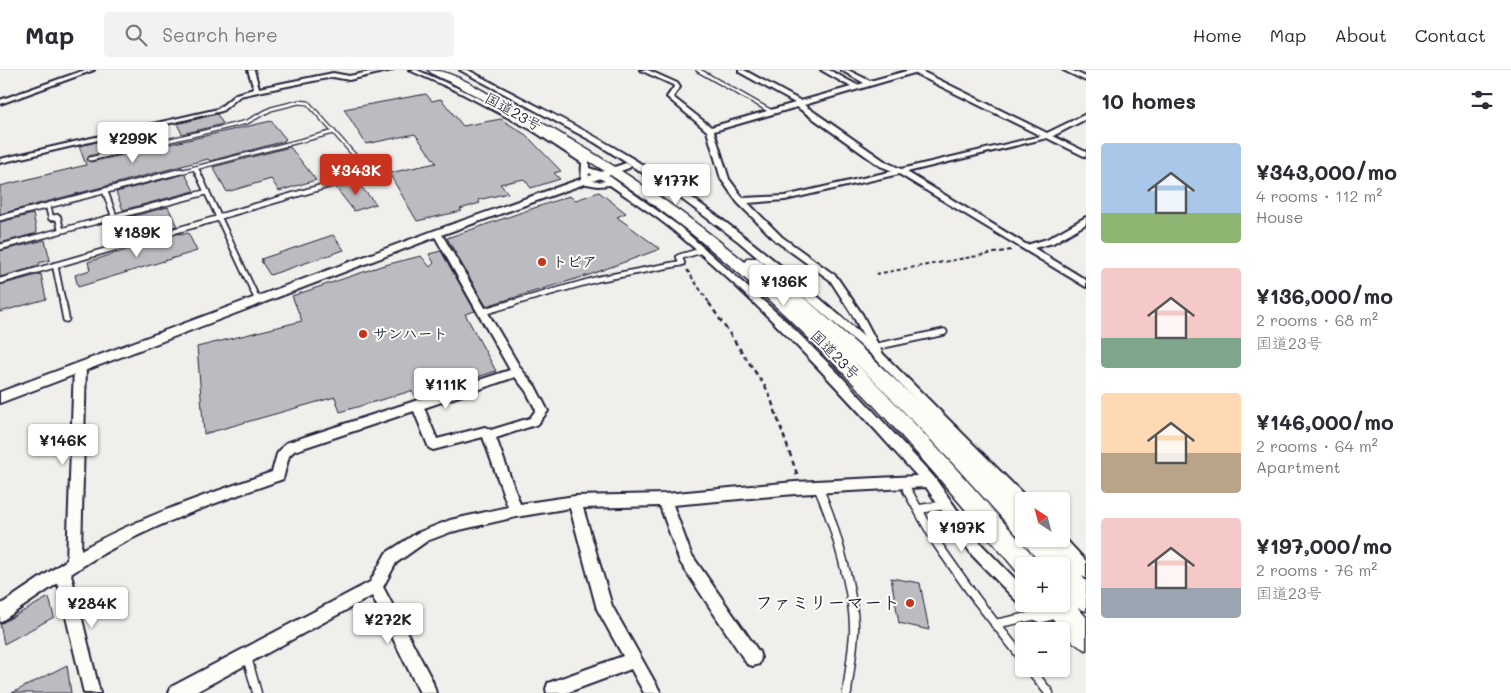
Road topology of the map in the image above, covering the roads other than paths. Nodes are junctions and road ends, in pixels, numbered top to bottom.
1 (91, 70) edge
2 (251, 70) edge
3 (389, 70) edge
4 (412, 70) edge
5 (433, 70) edge
6 (447, 70) edge
7 (463, 70) edge
8 (643, 70) edge
9 (698, 70) edge
10 (824, 70) edge
11 (844, 70) edge
12 (916, 70) edge
13 (1066, 70) edge
14 (741, 71) edge
15 (1086, 79) edge
16 (870, 84) junction
17 (858, 88) junction
18 (257, 90) junction
19 (0, 102) edge
20 (799, 104) junction
21 (772, 112) junction
22 (1086, 116) edge
23 (710, 130) junction
24 (334, 132) junction
25 (1047, 136) junction
26 (1086, 155) edge
27 (90, 159) dead end
28 (0, 161) edge
29 (195, 168) junction
30 (585, 169) junction
31 (899, 171) junction
32 (613, 173) junction
33 (584, 181) junction
34 (105, 191) junction
35 (206, 192) junction
36 (741, 201) junction
37 (48, 206) junction
38 (661, 210) junction
39 (114, 216) junction
40 (219, 217) junction
41 (0, 218) edge
42 (1086, 220) edge
43 (61, 230) junction
44 (437, 233) junction
45 (0, 247) edge
46 (1025, 248) junction
47 (703, 250) junction
48 (55, 265) junction
49 (0, 281) edge
50 (1086, 284) edge
51 (258, 301) junction
52 (482, 312) junction
53 (66, 319) dead end
54 (944, 332) dead end
55 (876, 351) junction
56 (80, 368) junction
57 (517, 372) junction
58 (0, 398) edge
59 (418, 406) junction
60 (489, 436) junction
61 (929, 481) junction
62 (818, 487) junction
63 (908, 490) dead end
64 (1015, 494) edge
65 (665, 500) junction
66 (575, 502) junction
67 (946, 505) junction
68 (920, 509) junction
69 (516, 511) junction
70 (1015, 517) edge
71 (1065, 548) edge
72 (1019, 557) edge
73 (68, 569) junction
74 (1086, 571) edge
75 (375, 587) junction
76 (1015, 590) edge
77 (1042, 612) edge
78 (1066, 612) edge
79 (0, 614) edge
80 (995, 624) junction
81 (1086, 637) edge
82 (1015, 649) edge
83 (247, 657) junction
84 (753, 658) dead end
85 (634, 660) junction
86 (1036, 677) edge
87 (554, 690) dead end
88 (92, 693) edge
89 (177, 693) edge
90 (257, 693) edge
91 (428, 693) edge
92 (653, 693) edge
93 (846, 693) edge
94 (1049, 693) edge

1 - 19 street
2 - 18 street
3 - 18 street
4 - 30 street
5 - 32 highway, 国道23号
6 - 32 highway, 国道23号
7 - 55 street
8 - 23 street
9 - 21 lane
10 - 17 street
11 - 16 street
12 - 16 street
12 - 25 street
13 - 15 street
14 - 20 street
16 - 17 street
17 - 20 street
18 - 28 street
20 - 21 street
20 - 31 street
21 - 23 street
22 - 25 street
23 - 36 street
24 - 27 lane
24 - 29 lane
24 - 40 lane
25 - 26 street
25 - 31 street
29 - 34 lane
29 - 35 lane
30 - 32 street
30 - 33 street
31 - 36 street
31 - 46 street
32 - 33 street
32 - 38 highway, 国道23号
32 - 70 highway, 国道23号
33 - 44 street
34 - 37 lane
34 - 39 lane
35 - 39 lane
35 - 40 lane
36 - 55 street
37 - 41 lane
37 - 43 lane
38 - 47 street
38 - 72 highway, 国道23号
39 - 43 lane
40 - 48 lane
40 - 51 lane
42 - 46 street
43 - 45 lane
44 - 51 street
44 - 52 street
46 - 50 street
47 - 52 lane
47 - 61 street
48 - 49 lane
48 - 53 lane
51 - 56 street
52 - 57 street
54 - 55 lane
55 - 64 street
56 - 58 street
56 - 73 street
57 - 59 street
57 - 60 street
59 - 60 street
59 - 73 street
60 - 69 street
61 - 62 street
61 - 67 street
62 - 65 street
62 - 93 lane
63 - 68 lane
65 - 66 street
65 - 84 street
66 - 69 street
66 - 85 street
67 - 68 lane
67 - 76 street
68 - 80 lane
69 - 75 street
71 - 74 street
73 - 79 street
73 - 88 street
75 - 83 street
75 - 91 street
77 - 80 lane
78 - 81 highway
80 - 82 lane
83 - 89 street
83 - 90 lane
85 - 87 street
85 - 92 street
86 - 94 lane

